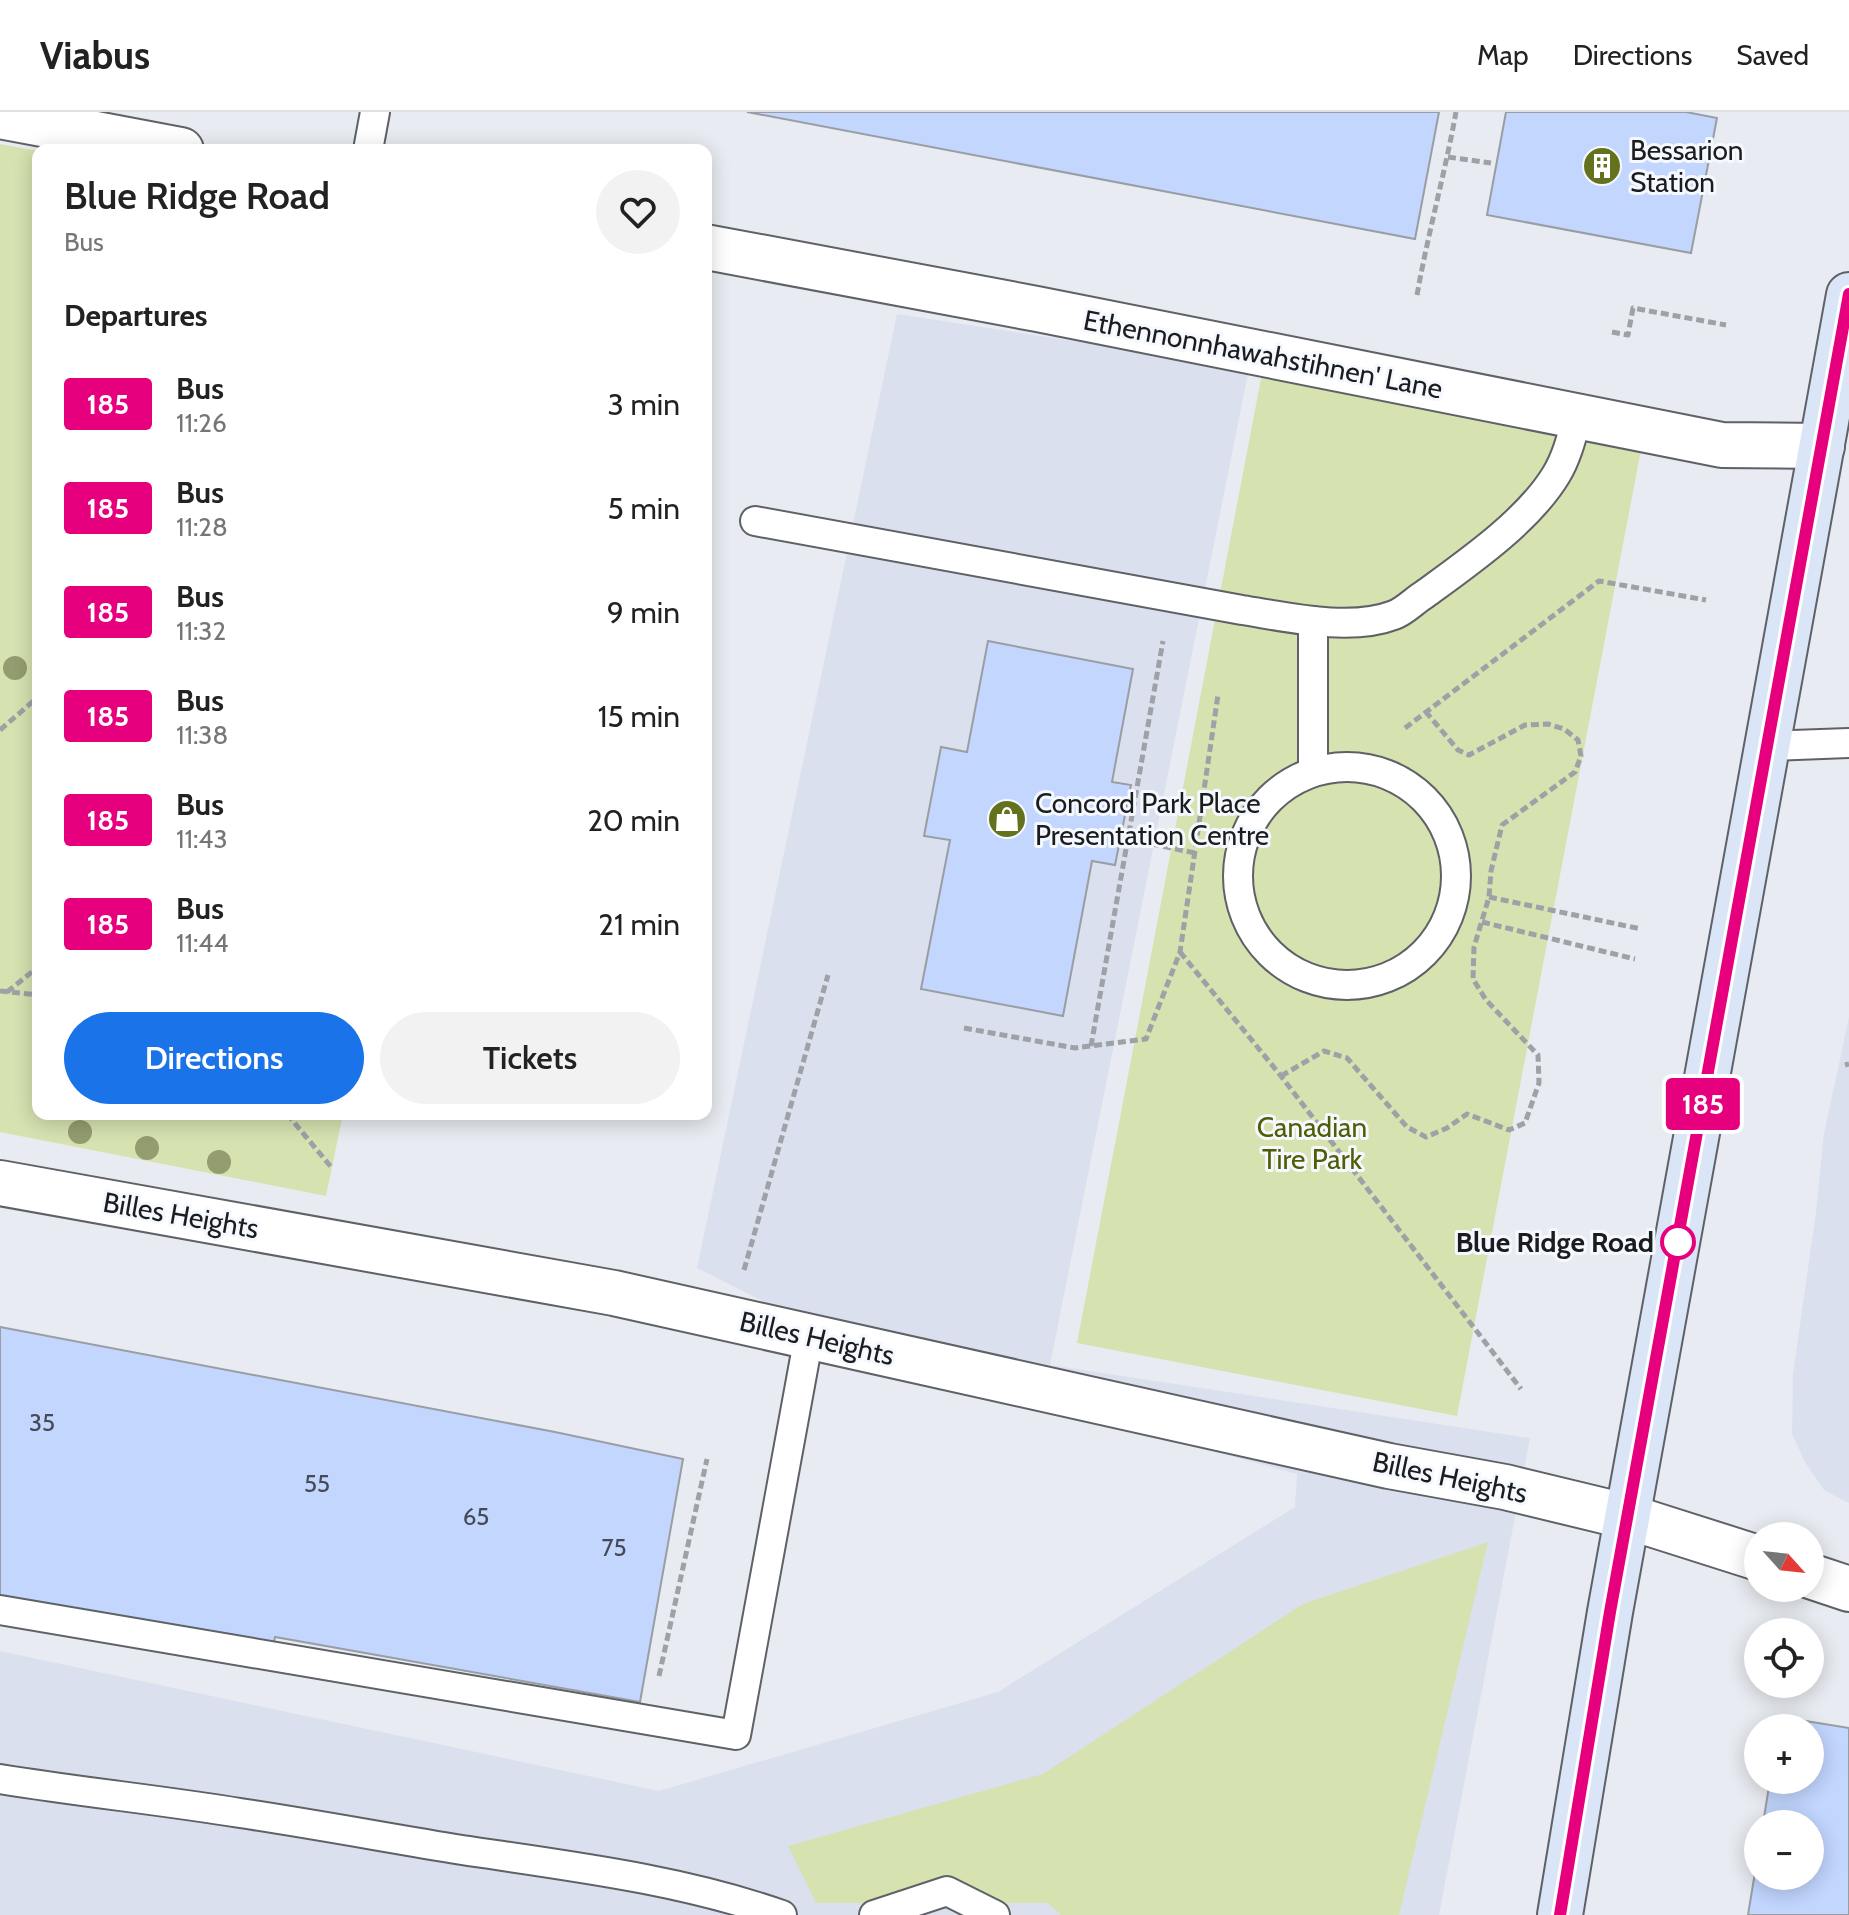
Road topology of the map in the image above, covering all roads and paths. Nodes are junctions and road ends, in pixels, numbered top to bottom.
1 (375, 112) edge
2 (1456, 112) edge
3 (0, 116) edge
4 (149, 144) edge
5 (369, 144) edge
6 (1448, 157) junction
7 (1491, 163) dead end
8 (712, 248) edge
9 (1417, 295) dead end
10 (1849, 295) edge
11 (1726, 325) dead end
12 (1612, 332) dead end
13 (1577, 417) junction
14 (1822, 446) junction
15 (755, 521) dead end
16 (1706, 600) dead end
17 (1313, 621) junction
18 (1164, 634) dead end
19 (1218, 695) dead end
20 (32, 702) edge
21 (1426, 712) junction
22 (1405, 728) dead end
23 (0, 730) edge
24 (1849, 743) edge
25 (1768, 746) junction
26 (1313, 772) junction
27 (1128, 839) junction
28 (1195, 853) junction
29 (1489, 897) junction
30 (1482, 922) junction
31 (1641, 929) dead end
32 (1180, 952) junction
33 (1635, 959) dead end
34 (32, 971) edge
35 (828, 975) dead end
36 (4, 991) edge
37 (32, 994) edge
38 (964, 1028) dead end
39 (1091, 1046) junction
40 (1281, 1076) junction
41 (292, 1120) edge
42 (332, 1168) dead end
43 (0, 1183) edge
44 (730, 1319) junction
45 (809, 1336) junction
46 (1521, 1389) dead end
47 (707, 1459) dead end
48 (1629, 1517) junction
49 (1744, 1554) edge
50 (1824, 1581) edge
51 (1849, 1589) edge
52 (0, 1610) edge
53 (664, 1657) dead end
54 (0, 1779) edge
55 (782, 1915) edge
56 (874, 1915) edge
57 (995, 1915) edge
58 (1560, 1915) edge

1 - 5 lane
2 - 6 path
3 - 4 street
6 - 7 path
6 - 9 path
8 - 13 street, Ethennonnhawahstihnen' Lane
10 - 14 main road
11 - 12 path
13 - 14 street, Ethennonnhawahstihnen' Lane
13 - 17 lane
14 - 25 main road
15 - 17 lane
16 - 21 path
17 - 26 lane
18 - 27 path
19 - 28 path
20 - 23 path
21 - 22 path
21 - 29 path
24 - 25 lane
25 - 48 main road
26 - 26 lane
27 - 28 path
27 - 39 path
28 - 32 path
29 - 30 path
29 - 31 path
30 - 33 path
30 - 40 path
32 - 39 path
32 - 40 path
34 - 36 path
35 - 44 path
36 - 37 path
38 - 39 path
40 - 46 path
41 - 42 path
43 - 44 street, Billes Heights
44 - 45 street, Billes Heights
45 - 48 street, Billes Heights
45 - 52 lane
47 - 53 path
48 - 49 street
48 - 58 main road
50 - 51 street
54 - 55 lane
56 - 57 lane

